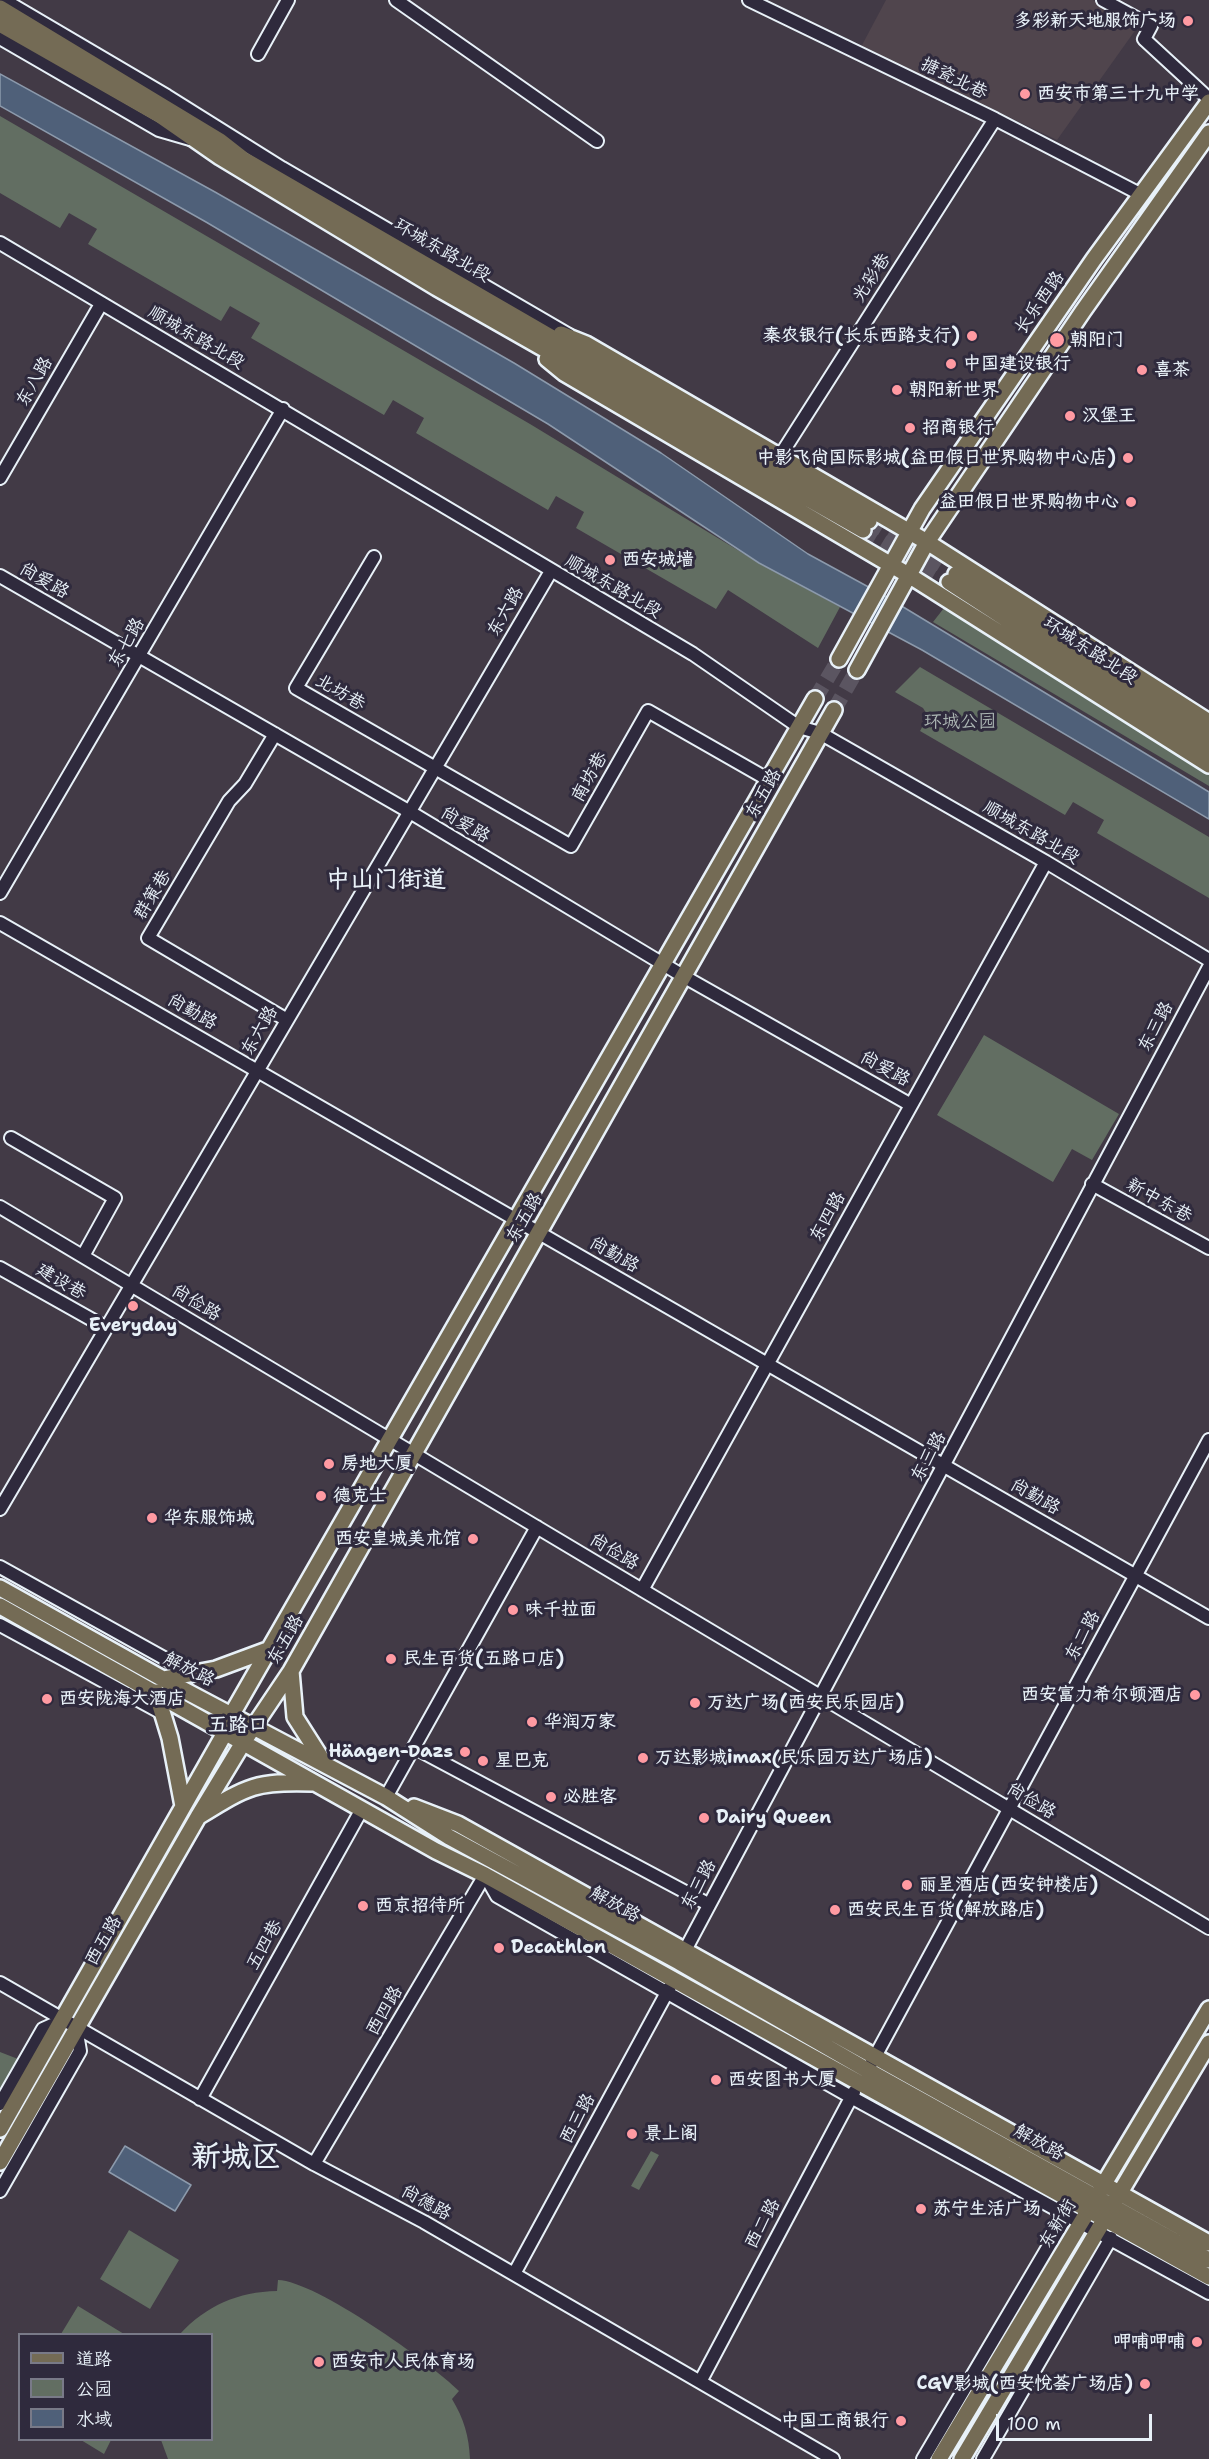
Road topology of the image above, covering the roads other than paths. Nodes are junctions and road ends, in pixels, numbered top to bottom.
1 (4, 0) edge
2 (288, 0) edge
3 (396, 0) edge
4 (749, 0) edge
5 (1102, 0) edge
6 (0, 8) edge
7 (0, 24) edge
8 (0, 38) edge
9 (258, 54) dead end
10 (74, 60) junction
11 (167, 96) junction
12 (1209, 101) edge
13 (996, 119) junction
14 (196, 133) junction
15 (1209, 134) edge
16 (597, 141) dead end
17 (1140, 194) junction
18 (0, 243) edge
19 (101, 304) junction
20 (514, 324) junction
21 (586, 344) junction
22 (283, 409) junction
23 (780, 456) junction
24 (0, 478) edge
25 (866, 526) tunnel mouth
26 (908, 530) junction
27 (927, 542) junction
28 (374, 557) dead end
29 (891, 566) junction
30 (551, 571) junction
31 (0, 576) edge
32 (910, 576) junction
33 (140, 656) junction
34 (839, 659) tunnel mouth
35 (857, 670) tunnel mouth
36 (815, 699) tunnel mouth
37 (834, 710) tunnel mouth
38 (1209, 722) edge
39 (799, 727) junction
40 (820, 733) junction
41 (275, 734) junction
42 (1209, 736) edge
43 (1209, 751) edge
44 (1209, 765) edge
45 (435, 769) junction
46 (769, 780) junction
47 (410, 812) junction
48 (1046, 861) junction
49 (0, 893) edge
50 (0, 922) edge
51 (1209, 960) edge
52 (663, 964) junction
53 (1209, 967) edge
54 (683, 976) junction
55 (286, 1020) junction
56 (257, 1071) junction
57 (911, 1105) junction
58 (11, 1138) dead end
59 (1092, 1184) junction
60 (0, 1207) edge
61 (517, 1220) junction
62 (539, 1233) junction
63 (1209, 1248) edge
64 (83, 1256) junction
65 (0, 1268) edge
66 (130, 1285) junction
67 (105, 1327) junction
68 (767, 1364) junction
69 (390, 1440) junction
70 (1209, 1440) edge
71 (413, 1453) junction
72 (945, 1466) junction
73 (0, 1509) edge
74 (537, 1527) junction
75 (0, 1567) edge
76 (1136, 1576) junction
77 (0, 1588) edge
78 (642, 1590) junction
79 (0, 1605) edge
80 (1209, 1618) edge
81 (0, 1625) edge
82 (270, 1649) junction
83 (291, 1671) junction
84 (192, 1673) junction
85 (159, 1685) junction
86 (820, 1696) junction
87 (162, 1713) junction
88 (232, 1714) junction
89 (254, 1726) junction
90 (226, 1731) junction
91 (244, 1741) junction
92 (415, 1748) junction
93 (324, 1763) junction
94 (317, 1783) junction
95 (386, 1797) junction
96 (183, 1806) junction
97 (362, 1809) junction
98 (1010, 1810) junction
99 (198, 1817) junction
100 (516, 1857) junction
101 (484, 1875) junction
102 (524, 1878) junction
103 (708, 1904) junction
104 (1209, 1928) edge
105 (682, 1956) junction
106 (0, 1983) edge
107 (671, 1986) junction
108 (1209, 2009) edge
109 (70, 2024) junction
110 (1209, 2043) edge
111 (867, 2070) junction
112 (850, 2097) junction
113 (200, 2099) junction
114 (0, 2103) edge
115 (0, 2129) edge
116 (0, 2162) edge
117 (314, 2164) junction
118 (0, 2191) edge
119 (1116, 2200) junction
120 (1092, 2204) junction
121 (1066, 2215) junction
122 (1104, 2230) junction
123 (1209, 2243) edge
124 (1209, 2260) edge
125 (514, 2274) junction
126 (1209, 2277) edge
127 (1209, 2293) edge
128 (700, 2382) junction
129 (833, 2459) edge
130 (923, 2459) edge
131 (939, 2459) edge
132 (962, 2459) edge
133 (983, 2459) edge

1 - 10 street
2 - 9 street
3 - 16 street
4 - 13 street, 搪瓷北巷
5 - 12 street
6 - 10 main road, 环城东路北段
7 - 10 main road, 环城东路北段
8 - 10 street
10 - 11 street
10 - 14 main road, 环城东路北段
10 - 14 street
11 - 14 street
11 - 21 street
12 - 17 main road, 长乐西路
13 - 17 street, 搪瓷北巷
13 - 23 street, 光彩巷
14 - 20 main road, 环城东路北段
15 - 27 main road
17 - 26 main road, 长乐西路
18 - 19 street, 顺城东路北段
19 - 22 street, 顺城东路北段
19 - 24 street, 东八路
20 - 21 main road
20 - 25 main road, 环城东路北段
20 - 29 main road
21 - 23 main road
22 - 30 street, 顺城东路北段
22 - 33 street, 东七路
23 - 26 main road
26 - 27 main road
26 - 29 main road, 长乐西路
27 - 32 main road
27 - 38 main road
28 - 45 street, 北坊巷
29 - 32 main road
29 - 34 main road
30 - 39 street, 顺城东路北段
30 - 45 street, 东六路
31 - 33 street, 尚爱路
32 - 35 main road
32 - 44 main road
33 - 41 street, 尚爱路
33 - 49 street, 东七路
36 - 39 main road, 东五路
37 - 40 main road, 东五路
39 - 40 street, 顺城东路北段
39 - 46 main road, 东五路
40 - 48 street, 顺城东路北段
40 - 54 main road, 东五路
41 - 47 street, 尚爱路
41 - 55 street, 群策巷
42 - 43 main road, 环城东路北段
45 - 46 street, 南坊巷
45 - 47 street, 东六路
46 - 52 main road, 东五路
47 - 52 street, 尚爱路
47 - 55 street, 东六路
48 - 51 street, 顺城东路北段
48 - 57 street, 东四路
50 - 56 street, 尚勤路
52 - 54 street, 尚爱路
52 - 61 main road, 东五路
53 - 59 street, 东三路
54 - 57 street, 尚爱路
54 - 62 main road, 东五路
55 - 56 street, 东六路
56 - 61 street, 尚勤路
56 - 66 street, 东六路
57 - 68 street, 东四路
58 - 64 street
59 - 63 street, 新中东巷
59 - 72 street, 东三路
60 - 64 street, 尚俭路
61 - 62 street, 尚勤路
61 - 69 main road, 东五路
62 - 68 street, 尚勤路
62 - 71 main road, 东五路
64 - 66 street, 尚俭路
65 - 67 street, 建设巷
66 - 67 street, 东六路
66 - 69 street, 尚俭路
67 - 73 street, 东六路
68 - 72 street, 尚勤路
68 - 78 street, 东四路
69 - 71 street, 尚俭路
69 - 82 main road, 东五路
70 - 76 street, 东二路
71 - 74 street, 尚俭路
71 - 83 main road, 东五路
72 - 76 street, 尚勤路
72 - 86 street, 东三路
74 - 78 street, 尚俭路
74 - 92 street
75 - 84 street
76 - 80 street, 尚勤路
76 - 98 street, 东二路
77 - 85 main road, 解放路
78 - 86 street, 尚俭路
79 - 85 main road, 解放路
81 - 87 street
82 - 84 main road
82 - 88 main road, 东五路
83 - 89 main road, 东五路
83 - 93 main road
84 - 85 main road
85 - 87 main road
85 - 88 main road, 解放路
85 - 90 main road, 解放路
86 - 98 street, 尚俭路
86 - 103 street, 东三路
87 - 96 main road
88 - 89 main road, 解放路
88 - 90 main road, 东五路
89 - 91 main road, 东五路
89 - 93 main road, 解放路
90 - 91 main road, 解放路
90 - 96 main road, 西五路
91 - 94 main road, 解放路
91 - 99 main road, 西五路
92 - 95 street
92 - 103 street
93 - 95 main road, 解放路
94 - 97 main road, 解放路
94 - 99 main road
95 - 100 main road
95 - 102 main road, 解放路
96 - 109 main road, 西五路
97 - 101 main road, 解放路
97 - 113 street, 五四巷
98 - 104 street, 尚俭路
98 - 111 street, 东二路
99 - 109 main road, 西五路
100 - 102 main road
100 - 105 main road
101 - 107 main road, 解放路
101 - 117 street, 西四路
102 - 105 main road, 解放路
103 - 105 street, 东三路
105 - 111 main road, 解放路
106 - 109 street, 尚德路
107 - 111 main road, 解放路
107 - 112 street
107 - 125 street, 西三路
108 - 120 main road, 东新街
109 - 113 street, 尚德路
109 - 114 street
109 - 115 main road, 西五路
109 - 116 main road, 西五路
109 - 118 street
110 - 119 main road, 东新街
111 - 112 street, 西二路
111 - 120 main road, 解放路
111 - 120 main road
112 - 121 street
112 - 128 street, 西二路
113 - 117 street, 尚德路
117 - 125 street, 尚德路
119 - 120 main road, 解放路
119 - 122 street, 东新街
119 - 123 main road
119 - 124 main road, 解放路
120 - 121 street
120 - 122 main road, 解放路
120 - 131 main road, 东新街
121 - 130 street
122 - 126 main road, 解放路
122 - 127 street
122 - 132 main road, 东新街
122 - 133 street
125 - 128 street, 尚德路
128 - 129 street, 尚德路

